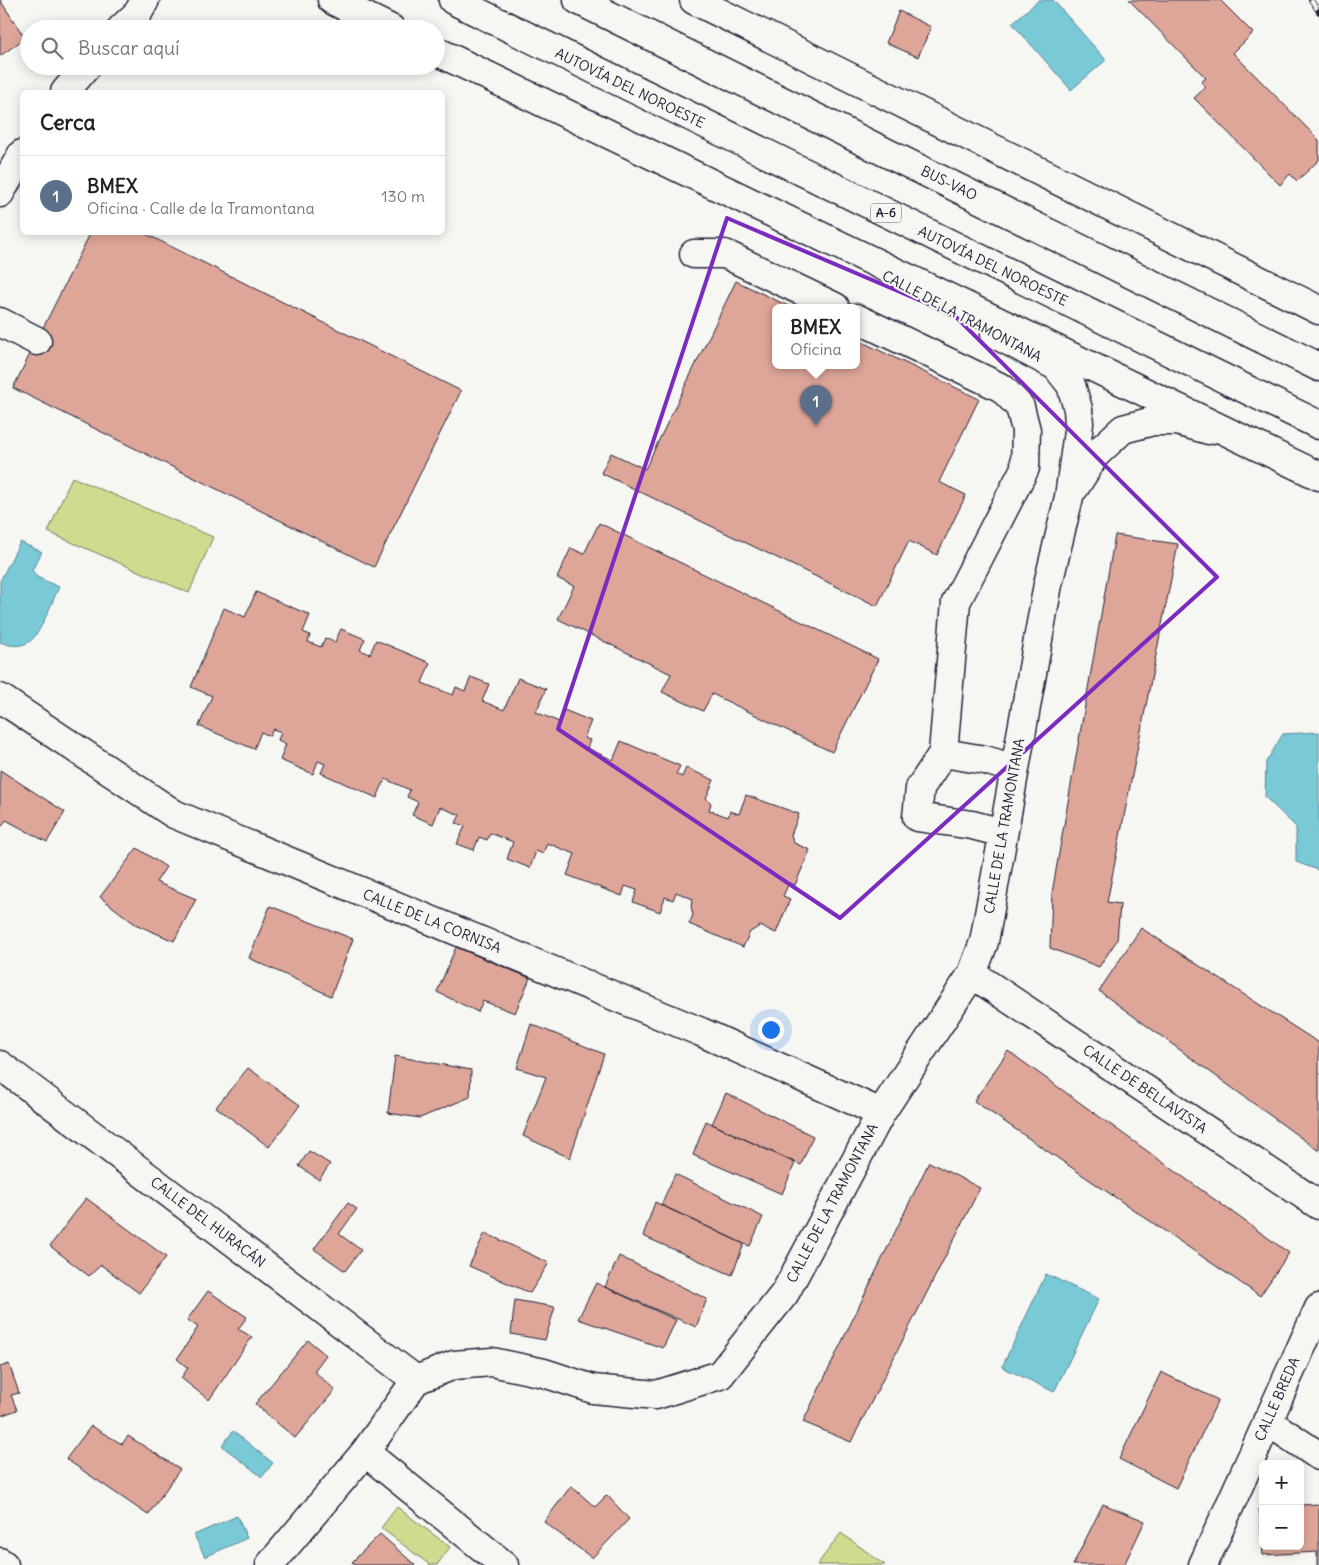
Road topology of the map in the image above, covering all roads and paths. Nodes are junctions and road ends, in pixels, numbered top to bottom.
1 (144, 0) edge
2 (332, 0) edge
3 (453, 0) edge
4 (578, 0) edge
5 (694, 0) edge
6 (131, 20) edge
7 (373, 20) edge
8 (445, 55) edge
9 (79, 75) edge
10 (67, 90) edge
11 (20, 158) edge
12 (0, 193) edge
13 (747, 201) junction
14 (694, 254) dead end
15 (829, 304) edge
16 (1319, 310) edge
17 (860, 320) edge
18 (0, 322) edge
19 (37, 341) dead end
20 (1319, 367) edge
21 (1319, 425) edge
22 (1292, 463) junction
23 (1319, 476) edge
24 (1069, 497) junction
25 (0, 698) edge
26 (942, 753) junction
27 (1015, 769) junction
28 (1003, 833) junction
29 (972, 974) junction
30 (0, 1065) edge
31 (881, 1113) junction
32 (1319, 1205) edge
33 (1319, 1308) edge
34 (416, 1380) junction
35 (1267, 1421) junction
36 (365, 1452) junction
37 (1319, 1456) edge
38 (1208, 1555) edge
39 (270, 1565) edge
40 (504, 1565) edge

1 - 6 main road
2 - 7 main road
3 - 21 main road, AUTOVÍA DEL NOROESTE / A-6
4 - 20 main road, BUS-VAO
5 - 16 main road
8 - 13 main road
9 - 10 main road
11 - 12 main road
13 - 22 main road
13 - 24 main road, CALLE DE LA TRAMONTANA
14 - 15 main road
17 - 26 main road
18 - 19 main road
22 - 23 main road
22 - 24 main road, CALLE DE LA TRAMONTANA
24 - 27 main road, CALLE DE LA TRAMONTANA
25 - 31 main road, CALLE DE LA CORNISA
26 - 27 main road
26 - 28 main road
27 - 28 main road, CALLE DE LA TRAMONTANA
28 - 29 main road, CALLE DE LA TRAMONTANA
29 - 31 main road, CALLE DE LA TRAMONTANA
29 - 32 main road, CALLE DE BELLAVISTA
30 - 34 main road, CALLE DEL HURACÁN
31 - 34 main road, CALLE DE LA TRAMONTANA
33 - 35 main road, CALLE BREDA
34 - 36 main road
35 - 37 main road
35 - 38 main road, CALLE BREDA
36 - 39 main road
36 - 40 main road

